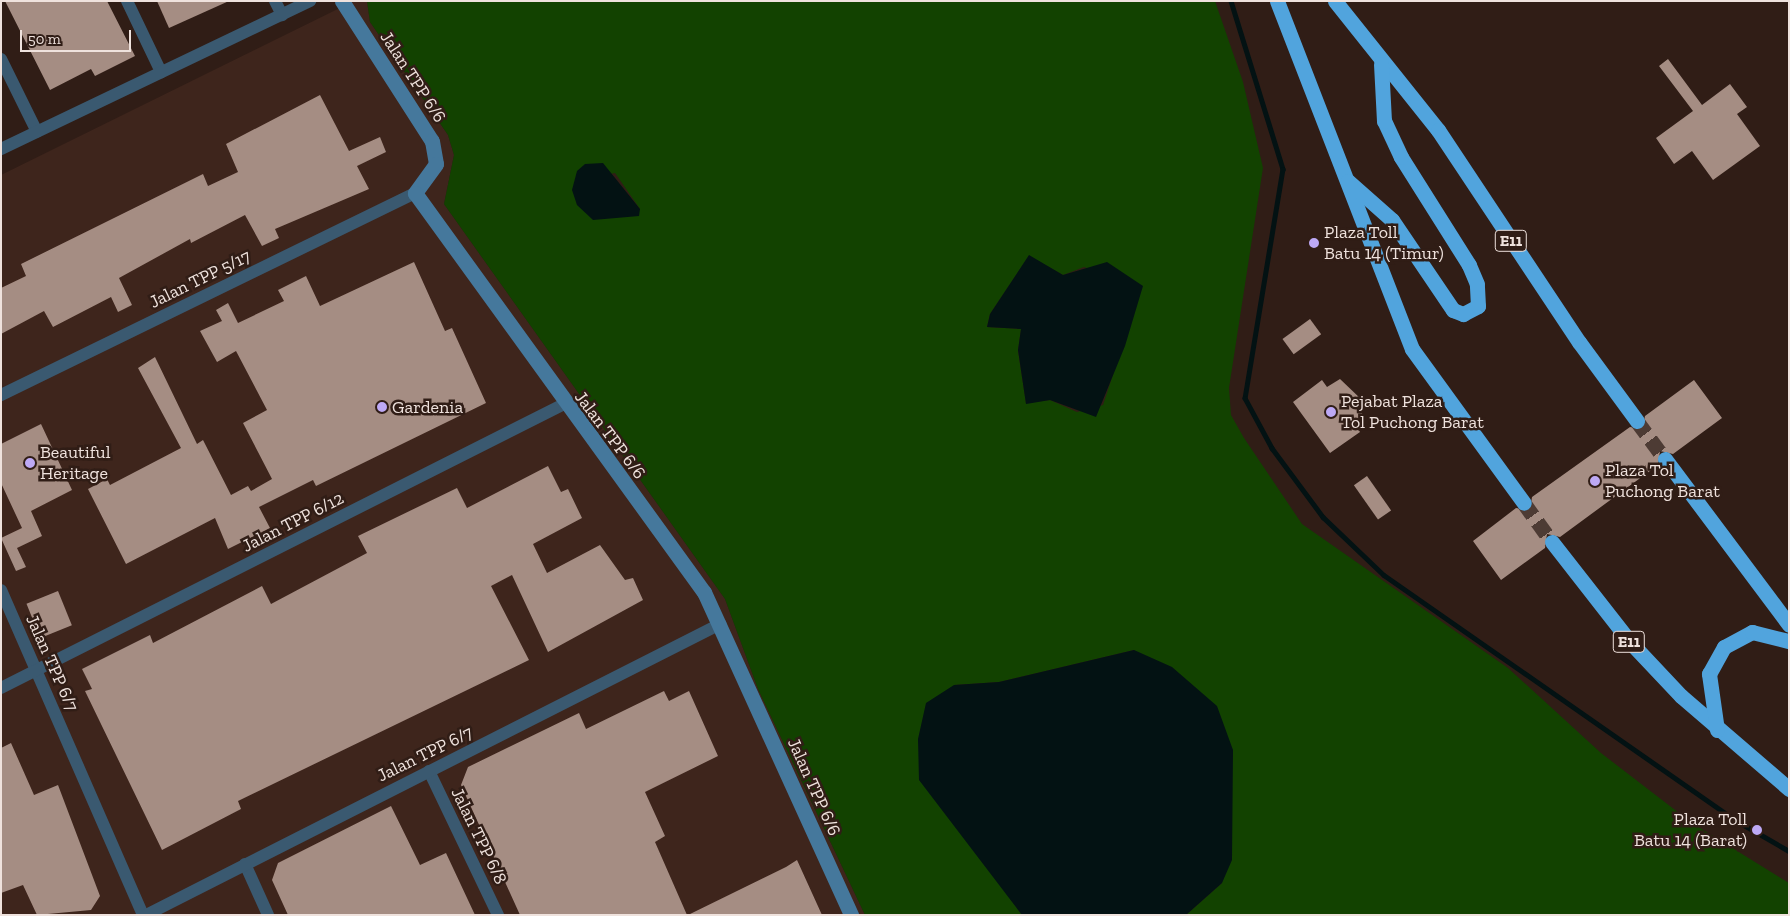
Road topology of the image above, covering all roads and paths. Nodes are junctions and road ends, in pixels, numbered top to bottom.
1 (127, 1) edge
2 (275, 1) edge
3 (310, 1) edge
4 (342, 1) edge
5 (1276, 1) edge
6 (1335, 1) edge
7 (282, 15) junction
8 (1, 59) edge
9 (1382, 64) junction
10 (161, 72) junction
11 (37, 132) junction
12 (1, 149) edge
13 (1347, 181) junction
14 (415, 193) junction
15 (1, 395) edge
16 (564, 404) junction
17 (1637, 421) tunnel mouth
18 (1665, 459) tunnel mouth
19 (1524, 503) tunnel mouth
20 (1552, 542) tunnel mouth
21 (1, 590) edge
22 (720, 624) junction
23 (1789, 625) edge
24 (1789, 641) edge
25 (38, 672) junction
26 (1, 688) edge
27 (1717, 730) junction
28 (429, 772) junction
29 (1789, 789) edge
30 (245, 864) junction
31 (144, 915) edge
32 (268, 915) edge
33 (498, 915) edge
34 (851, 915) edge

1 - 10 street
2 - 7 street
3 - 7 street
4 - 14 street, Jalan TPP 6/6
5 - 13 highway
6 - 9 highway, E11
7 - 10 street
8 - 11 street
9 - 13 highway
9 - 17 highway, E11
10 - 11 street
11 - 12 street
13 - 19 highway
14 - 15 street, Jalan TPP 5/17
14 - 16 street, Jalan TPP 6/6
16 - 22 street, Jalan TPP 6/6
16 - 25 street, Jalan TPP 6/12
18 - 23 highway
20 - 27 highway, E11
21 - 25 street, Jalan TPP 6/7
22 - 28 street, Jalan TPP 6/7
22 - 34 street, Jalan TPP 6/6
24 - 27 highway
25 - 26 street, Jalan TPP 6/12
25 - 31 street, Jalan TPP 6/7
27 - 29 highway, E11
28 - 30 street, Jalan TPP 6/7
28 - 33 street, Jalan TPP 6/8
30 - 31 street, Jalan TPP 6/7
30 - 32 street

